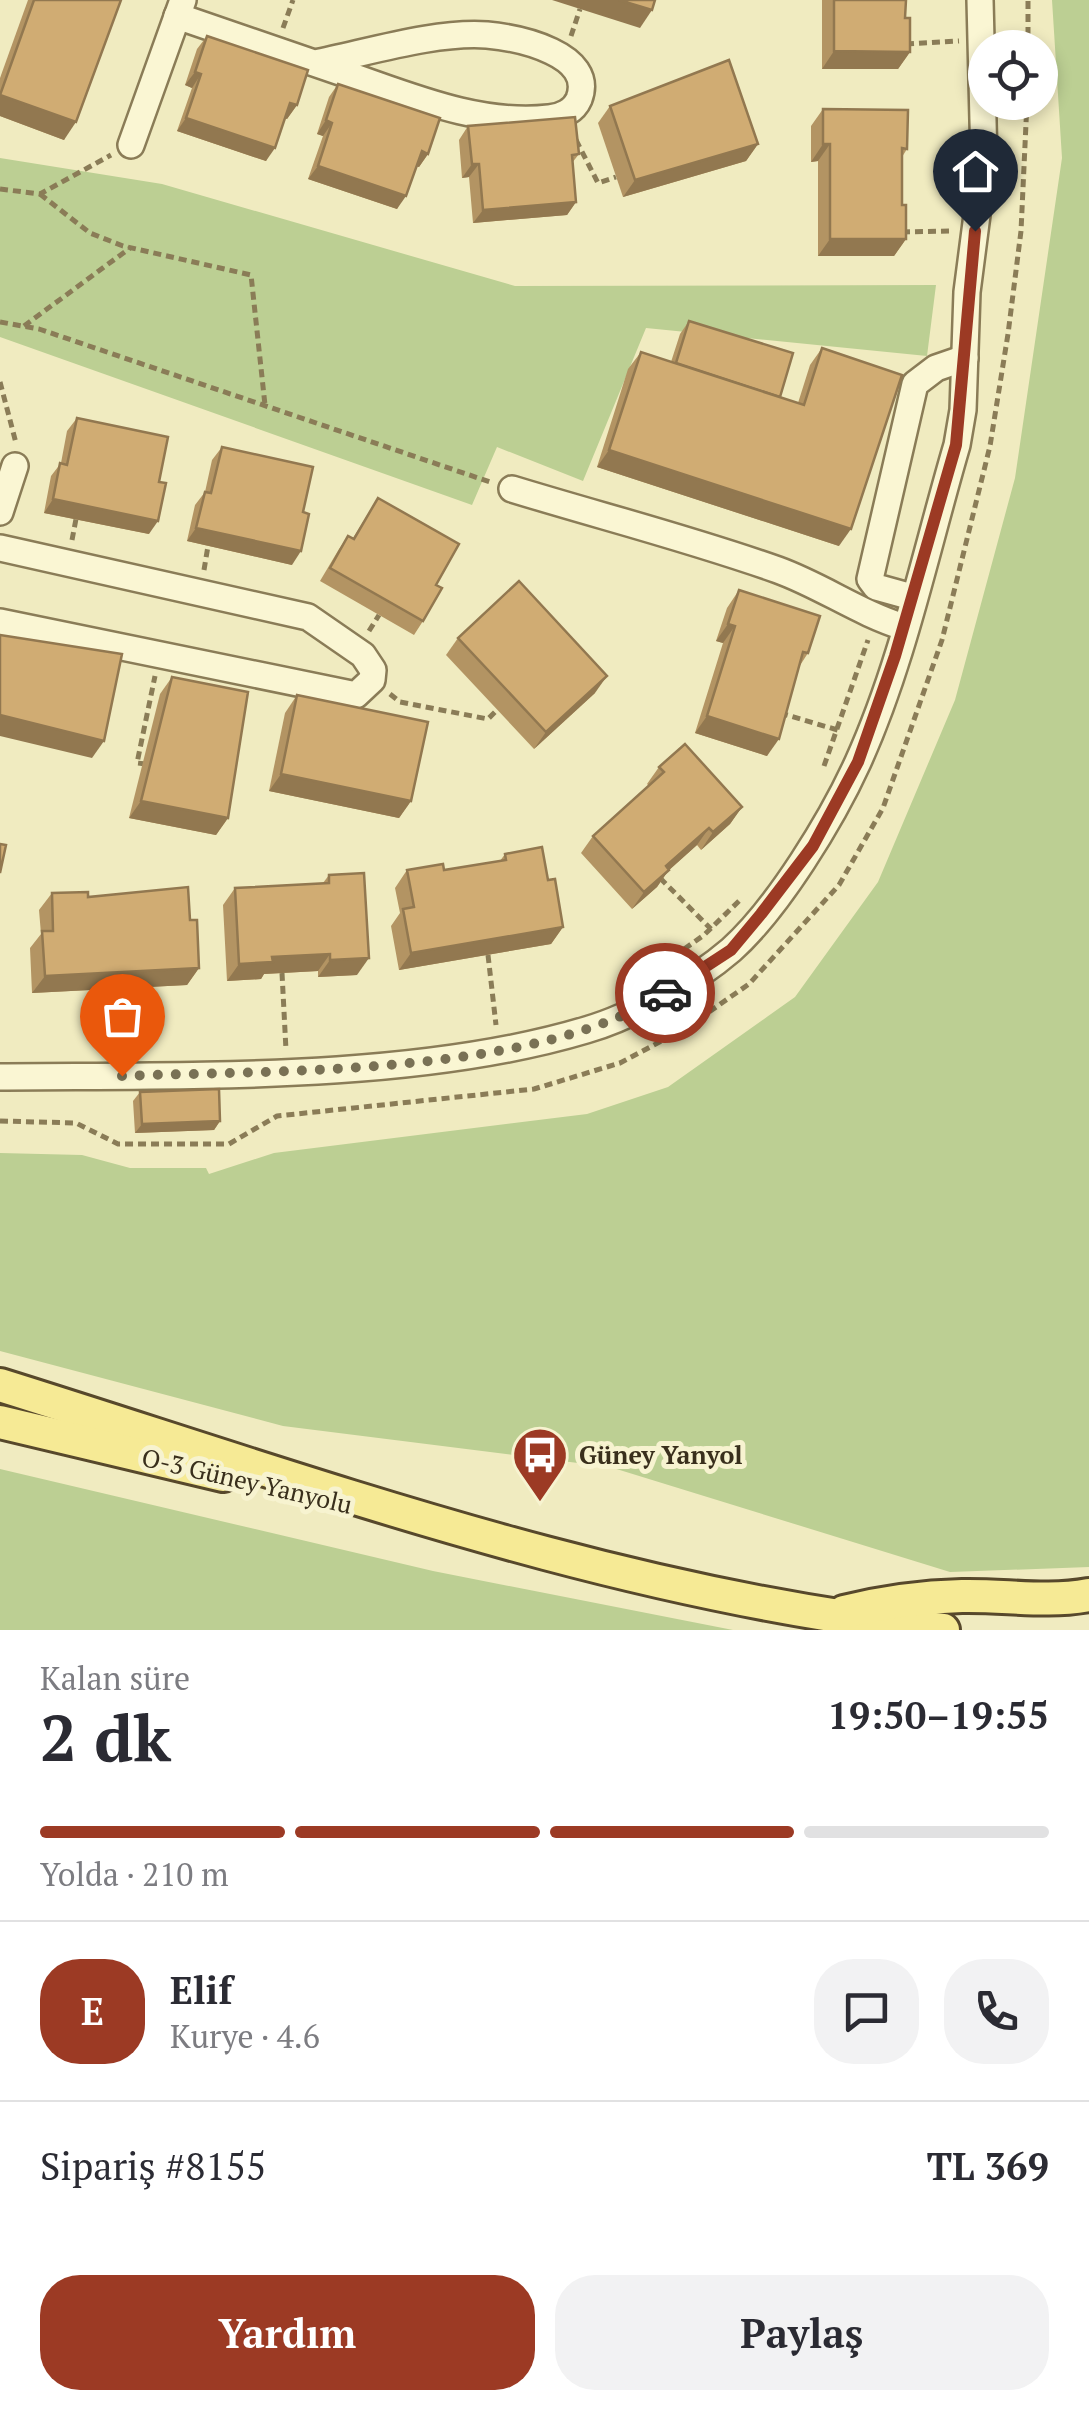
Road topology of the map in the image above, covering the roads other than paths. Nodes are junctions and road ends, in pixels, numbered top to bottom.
1 (980, 0) edge
2 (180, 8) edge
3 (315, 63) junction
4 (131, 145) road end
5 (964, 358) junction
6 (15, 466) road end
7 (512, 489) road end
8 (0, 512) edge
9 (0, 548) edge
10 (912, 597) junction
11 (0, 622) edge
12 (904, 627) junction
13 (0, 1077) edge
14 (0, 1385) edge
15 (0, 1422) edge
16 (495, 1540) junction
17 (1089, 1595) edge
18 (826, 1618) junction
19 (944, 1630) edge

1 - 5 street
2 - 3 street
2 - 4 street
3 - 3 street
5 - 10 street
5 - 10 street
6 - 8 street
7 - 12 street
9 - 11 street
10 - 12 street
12 - 13 street
14 - 16 main road
15 - 16 main road, O-3 Güney Yanyolu
16 - 18 main road
17 - 18 main road
18 - 19 main road

